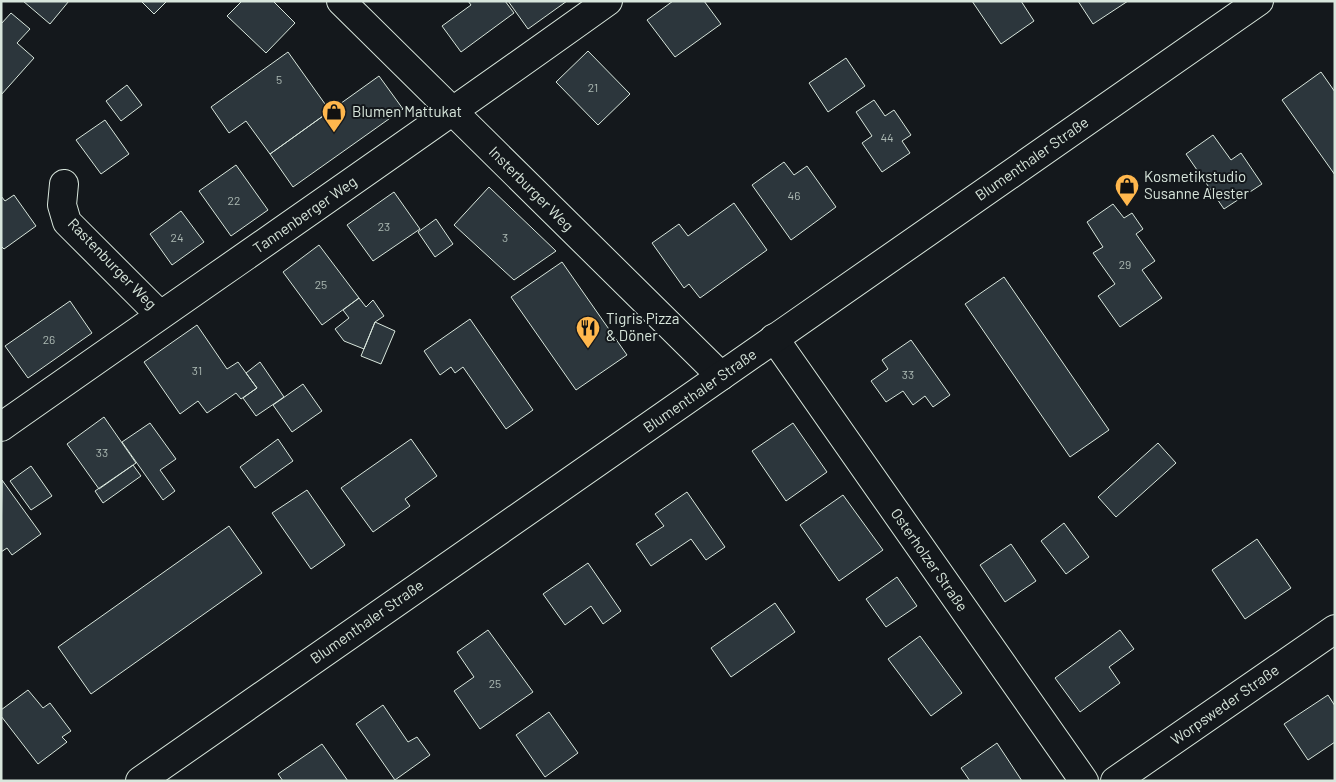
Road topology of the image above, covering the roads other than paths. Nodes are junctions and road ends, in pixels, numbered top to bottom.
1 (341, 1) edge
2 (608, 1) edge
3 (1259, 1) edge
4 (453, 113) junction
5 (64, 184) dead end
6 (160, 315) junction
7 (774, 338) junction
8 (721, 376) junction
9 (1, 427) edge
10 (1335, 629) edge
11 (140, 781) edge
12 (1084, 781) edge
13 (1115, 781) edge

1 - 4 street, Insterburger Weg
2 - 4 street, Tannenberger Weg
3 - 7 street, Blumenthaler Straße
4 - 6 street, Tannenberger Weg
4 - 8 street, Insterburger Weg
5 - 6 street, Rastenburger Weg
6 - 9 street, Tannenberger Weg
7 - 8 street, Blumenthaler Straße
7 - 12 street, Osterholzer Straße
8 - 11 street, Blumenthaler Straße
10 - 13 street, Worpsweder Straße

